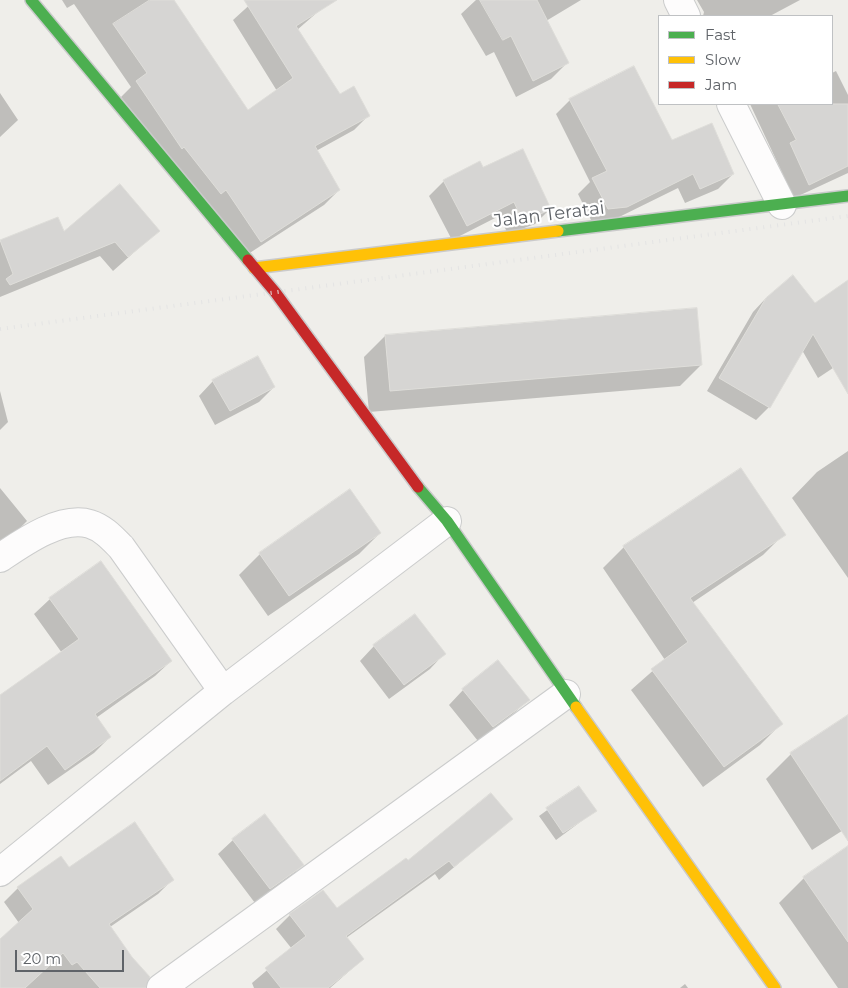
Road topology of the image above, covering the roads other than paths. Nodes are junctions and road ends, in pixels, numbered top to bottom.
1 (31, 0) edge
2 (678, 0) edge
3 (686, 15) edge
4 (732, 105) edge
5 (848, 196) edge
6 (782, 205) junction
7 (254, 268) junction
8 (447, 521) junction
9 (0, 558) edge
10 (223, 691) junction
11 (566, 694) junction
12 (0, 872) edge
13 (161, 988) edge
14 (775, 988) edge

1 - 7 street
2 - 3 street
4 - 6 street
5 - 6 street, Jalan Teratai
6 - 7 street, Jalan Teratai
7 - 8 street
8 - 10 street
8 - 11 street
9 - 10 street
10 - 12 street
11 - 13 street
11 - 14 street

